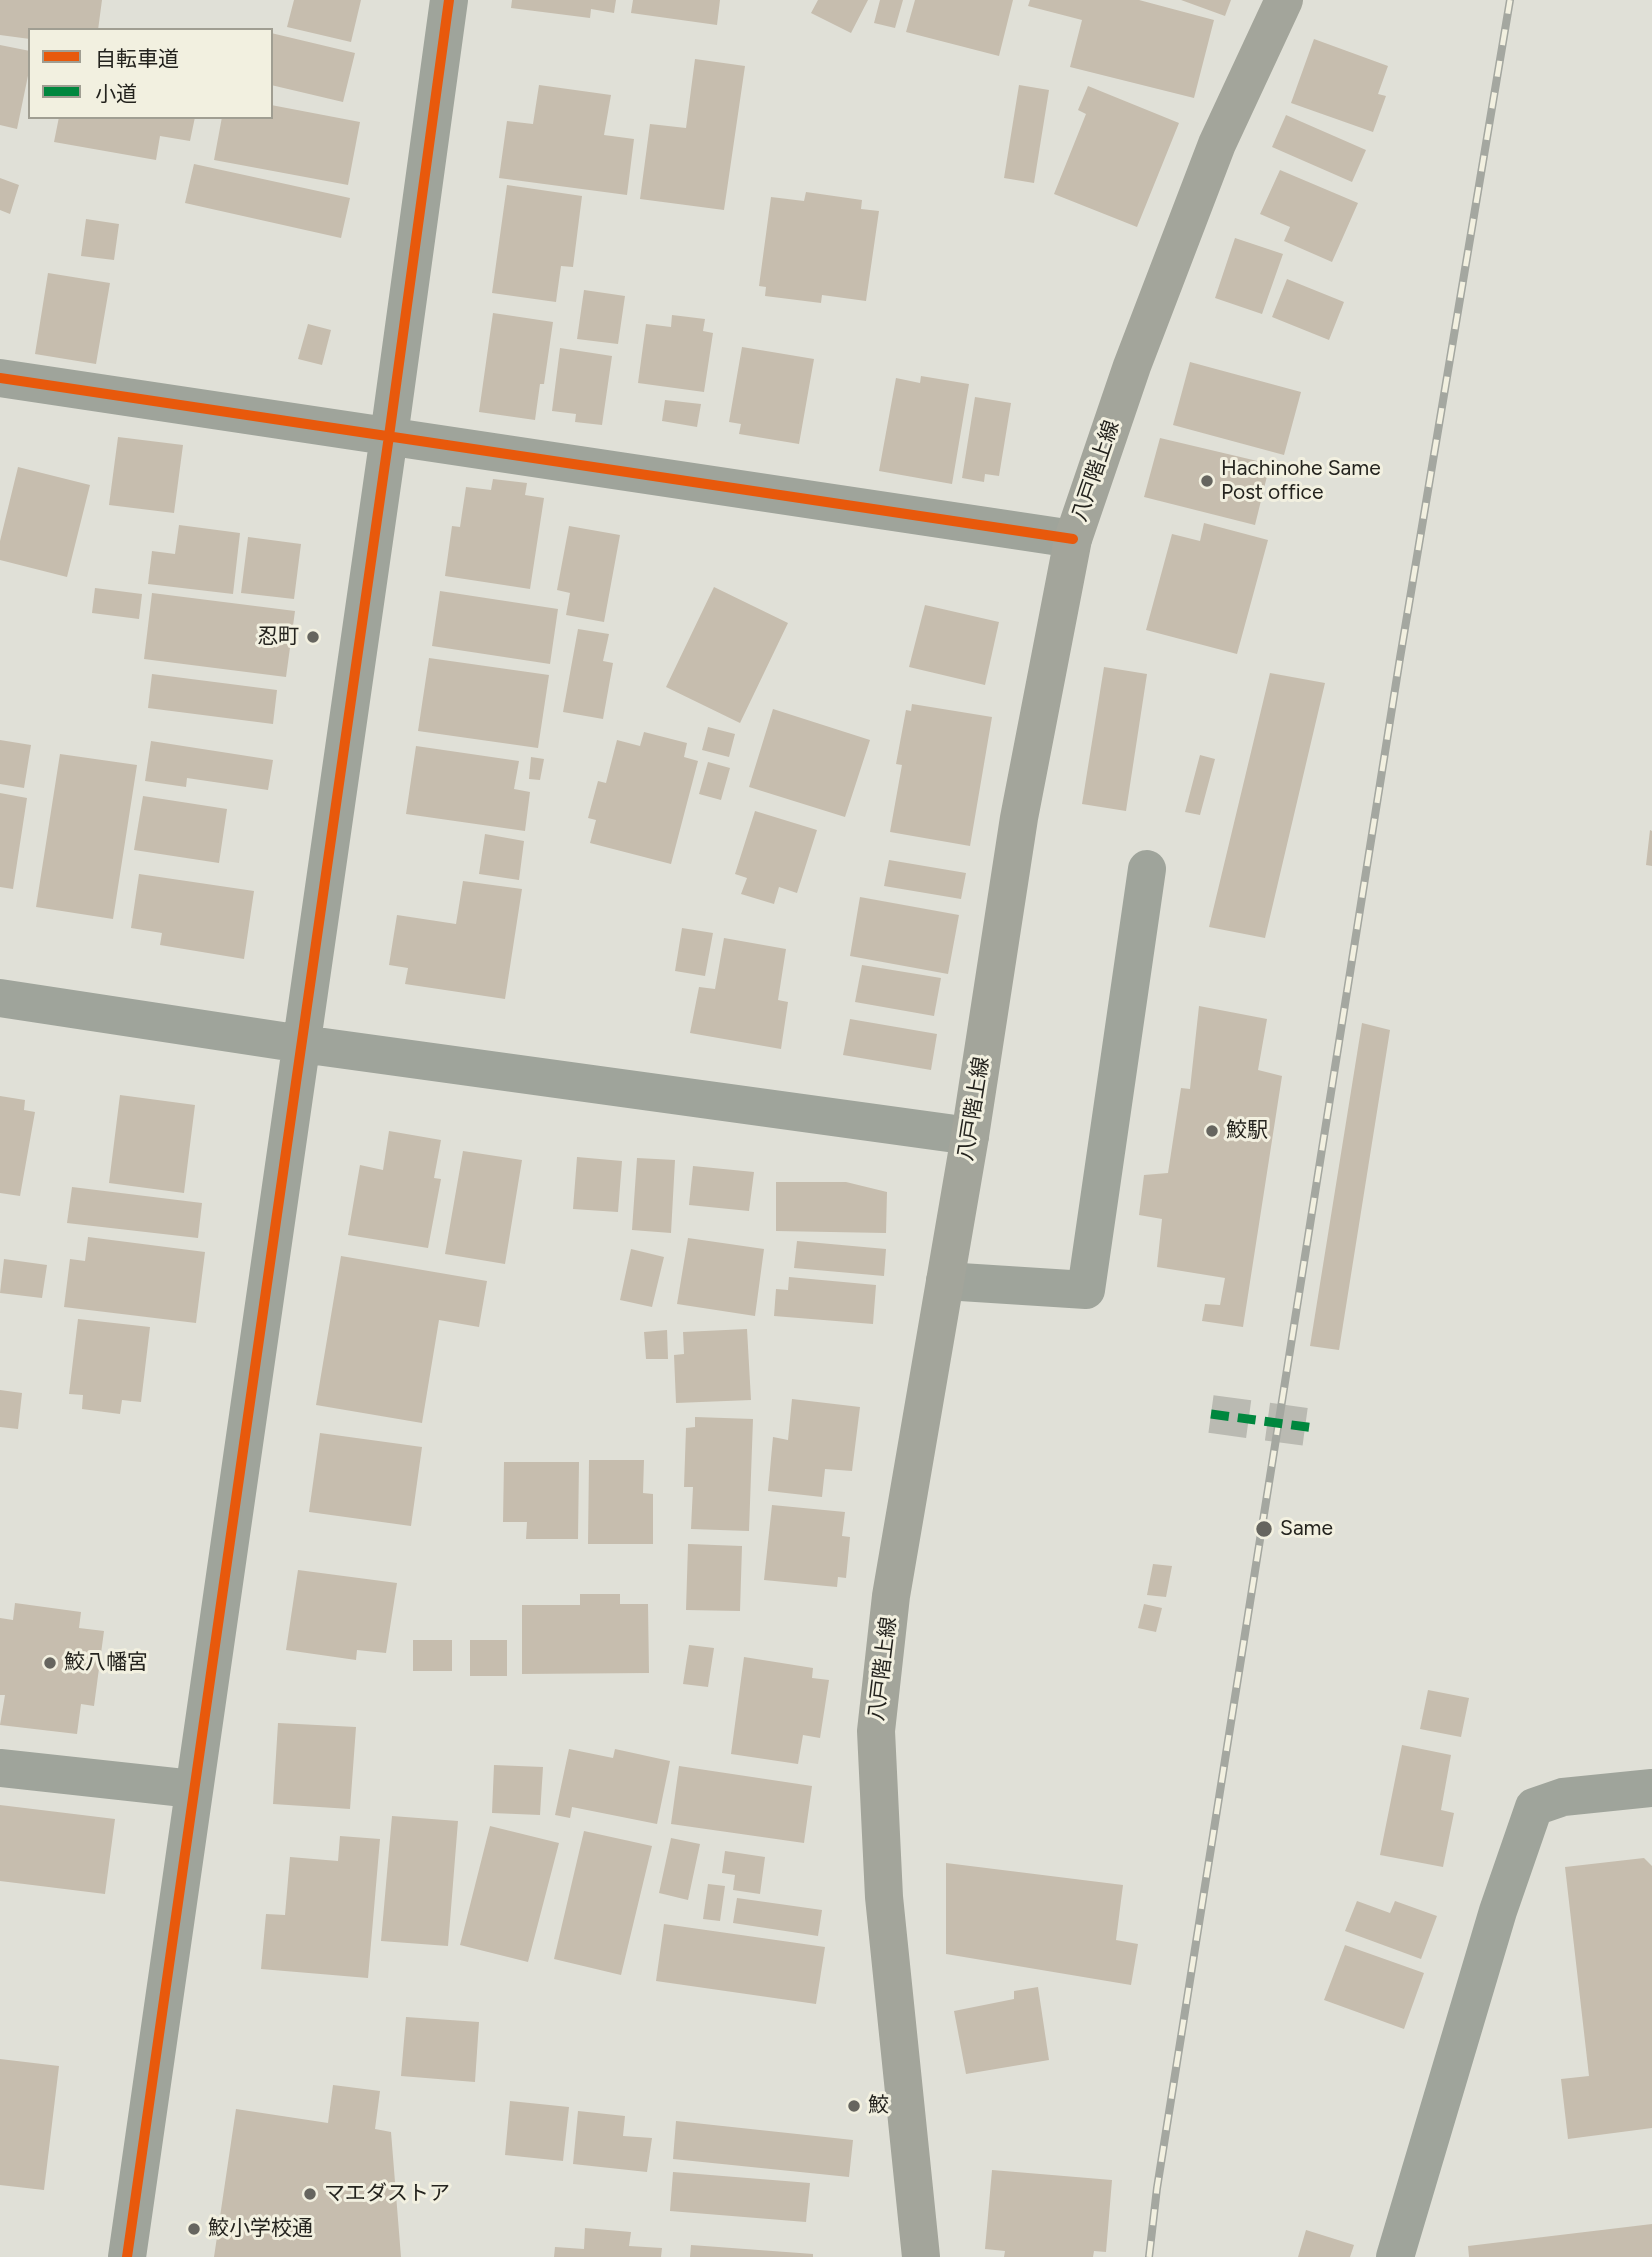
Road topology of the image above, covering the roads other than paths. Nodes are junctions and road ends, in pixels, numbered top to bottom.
1 (449, 0) edge
2 (1284, 0) edge
3 (0, 378) edge
4 (389, 436) junction
5 (1073, 539) junction
6 (1147, 869) dead end
7 (0, 999) edge
8 (302, 1044) junction
9 (970, 1136) junction
10 (945, 1281) junction
11 (0, 1768) edge
12 (1652, 1788) edge
13 (193, 1790) junction
14 (127, 2257) edge
15 (921, 2257) edge
16 (1395, 2257) edge

1 - 4 street
2 - 5 main road, 八戸階上線
3 - 4 street
4 - 5 street
4 - 8 street
5 - 9 main road, 八戸階上線
6 - 10 street
7 - 8 street
8 - 9 street
8 - 13 street
9 - 10 main road, 八戸階上線
10 - 15 main road, 八戸階上線
11 - 13 street
12 - 16 street
13 - 14 street

